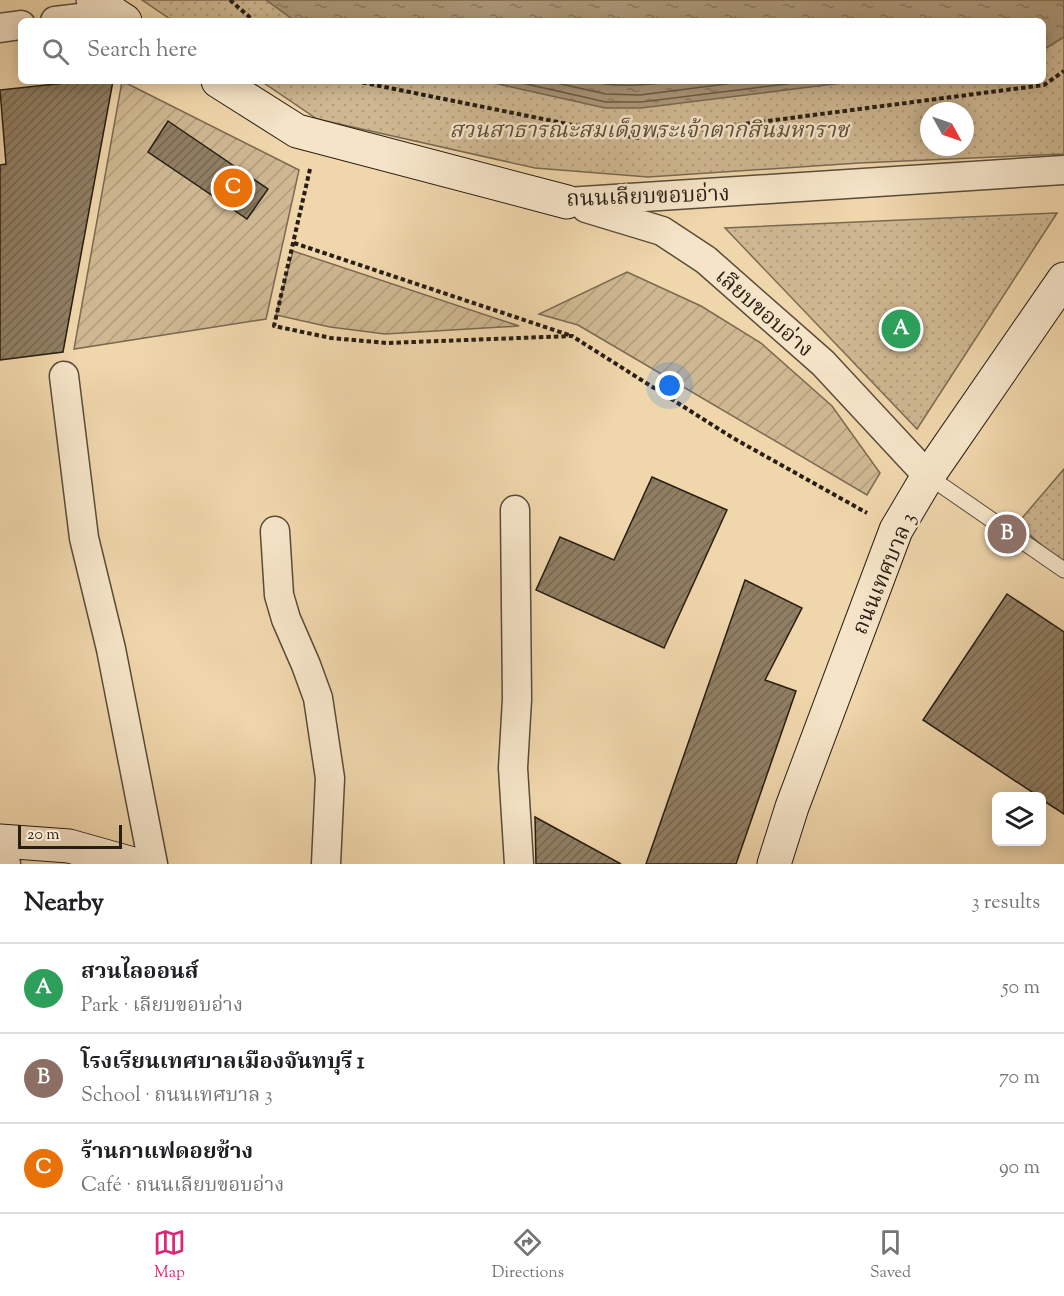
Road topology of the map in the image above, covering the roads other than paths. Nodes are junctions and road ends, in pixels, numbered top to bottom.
1 (110, 12) edge
2 (73, 18) edge
3 (18, 25) edge
4 (0, 28) edge
5 (223, 84) edge
6 (1064, 170) edge
7 (567, 202) junction
8 (1064, 279) edge
9 (64, 376) dead end
10 (928, 476) junction
11 (515, 510) dead end
12 (275, 531) dead end
13 (1064, 570) edge
14 (0, 841) edge
15 (6, 864) edge
16 (133, 864) edge
17 (153, 864) edge
18 (326, 864) edge
19 (519, 864) edge
20 (774, 864) edge

1 - 2 street
3 - 4 street
5 - 7 street, ถนนเลียบขอบอ่าง
6 - 7 street, ถนนเลียบขอบอ่าง
7 - 10 street, เลียบขอบอ่าง
8 - 10 street, ถนนเทศบาล 3
9 - 17 street
10 - 13 lane
10 - 20 street, ถนนเทศบาล 3
11 - 19 street
12 - 18 street
14 - 15 street
14 - 16 street

